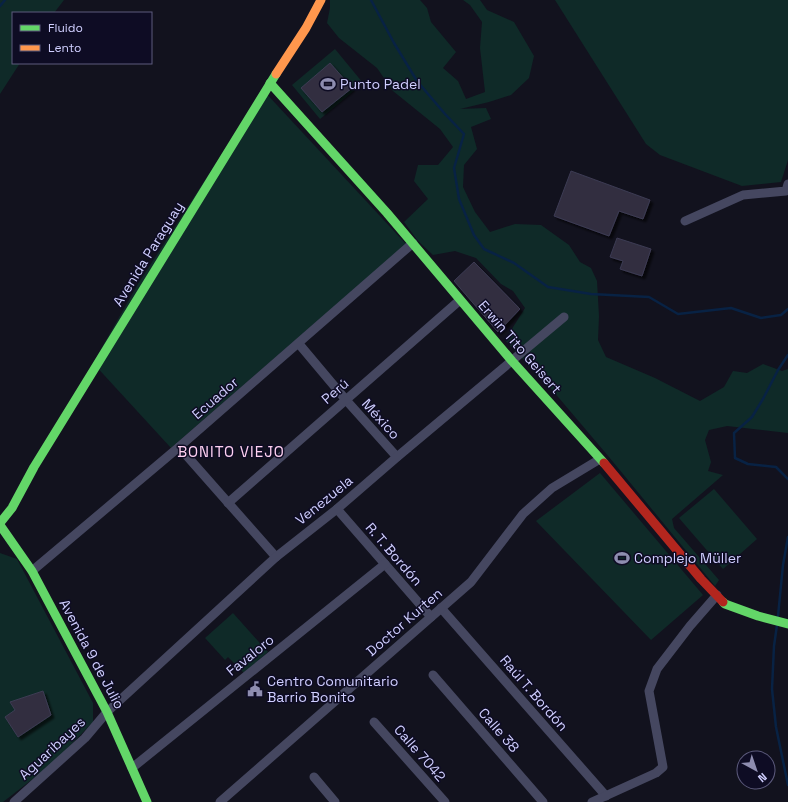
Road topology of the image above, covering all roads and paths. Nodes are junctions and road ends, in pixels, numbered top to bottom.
1 (321, 0) edge
2 (270, 83) junction
3 (788, 184) edge
4 (684, 221) dead end
5 (413, 243) junction
6 (460, 300) junction
7 (564, 317) dead end
8 (299, 344) junction
9 (512, 361) junction
10 (346, 400) junction
11 (179, 447) junction
12 (397, 457) junction
13 (600, 459) junction
14 (228, 503) junction
15 (337, 509) junction
16 (0, 524) edge
17 (276, 557) junction
18 (385, 564) junction
19 (32, 571) junction
20 (716, 595) junction
21 (441, 608) junction
22 (431, 617) junction
23 (788, 624) edge
24 (433, 675) dead end
25 (107, 712) junction
26 (374, 722) dead end
27 (132, 768) junction
28 (314, 777) dead end
29 (606, 796) junction
30 (14, 802) edge
31 (147, 802) edge
32 (220, 802) edge
33 (335, 802) edge
34 (445, 802) edge
35 (543, 802) edge
36 (592, 802) edge

1 - 2 main road, Avenida Paraguay
2 - 5 main road, Erwin Tito Geisert
2 - 16 main road, Avenida Paraguay
3 - 4 street
5 - 6 main road, Erwin Tito Geisert
5 - 8 street, Ecuador
6 - 9 main road, Erwin Tito Geisert
6 - 10 street, Perú
7 - 9 street, Venezuela
8 - 10 street, México
8 - 11 street, Ecuador
9 - 12 street, Venezuela
9 - 13 main road, Erwin Tito Geisert
10 - 12 street, México
10 - 14 street, Perú
11 - 14 street
11 - 19 street, Ecuador
12 - 15 street, Venezuela
13 - 20 main road, Erwin Tito Geisert
13 - 21 street, Doctor Kurten
14 - 17 street
15 - 17 street, Venezuela
15 - 18 street, R. T. Bordón
16 - 19 main road, Avenida 9 de Julio
17 - 25 street, Venezuela
18 - 22 street, R. T. Bordón
18 - 27 street, Favaloro
19 - 25 main road, Avenida 9 de Julio
20 - 23 main road, Erwin Tito Geisert
20 - 29 street
21 - 22 street, Doctor Kurten
21 - 29 street, Raúl T. Bordón
22 - 32 street, Doctor Kurten
24 - 35 street, Calle 38
25 - 27 main road, Avenida 9 de Julio
25 - 30 street, Aguaribayes
26 - 34 street, Calle 7042
27 - 31 main road, Avenida 9 de Julio
28 - 33 street
29 - 36 street

